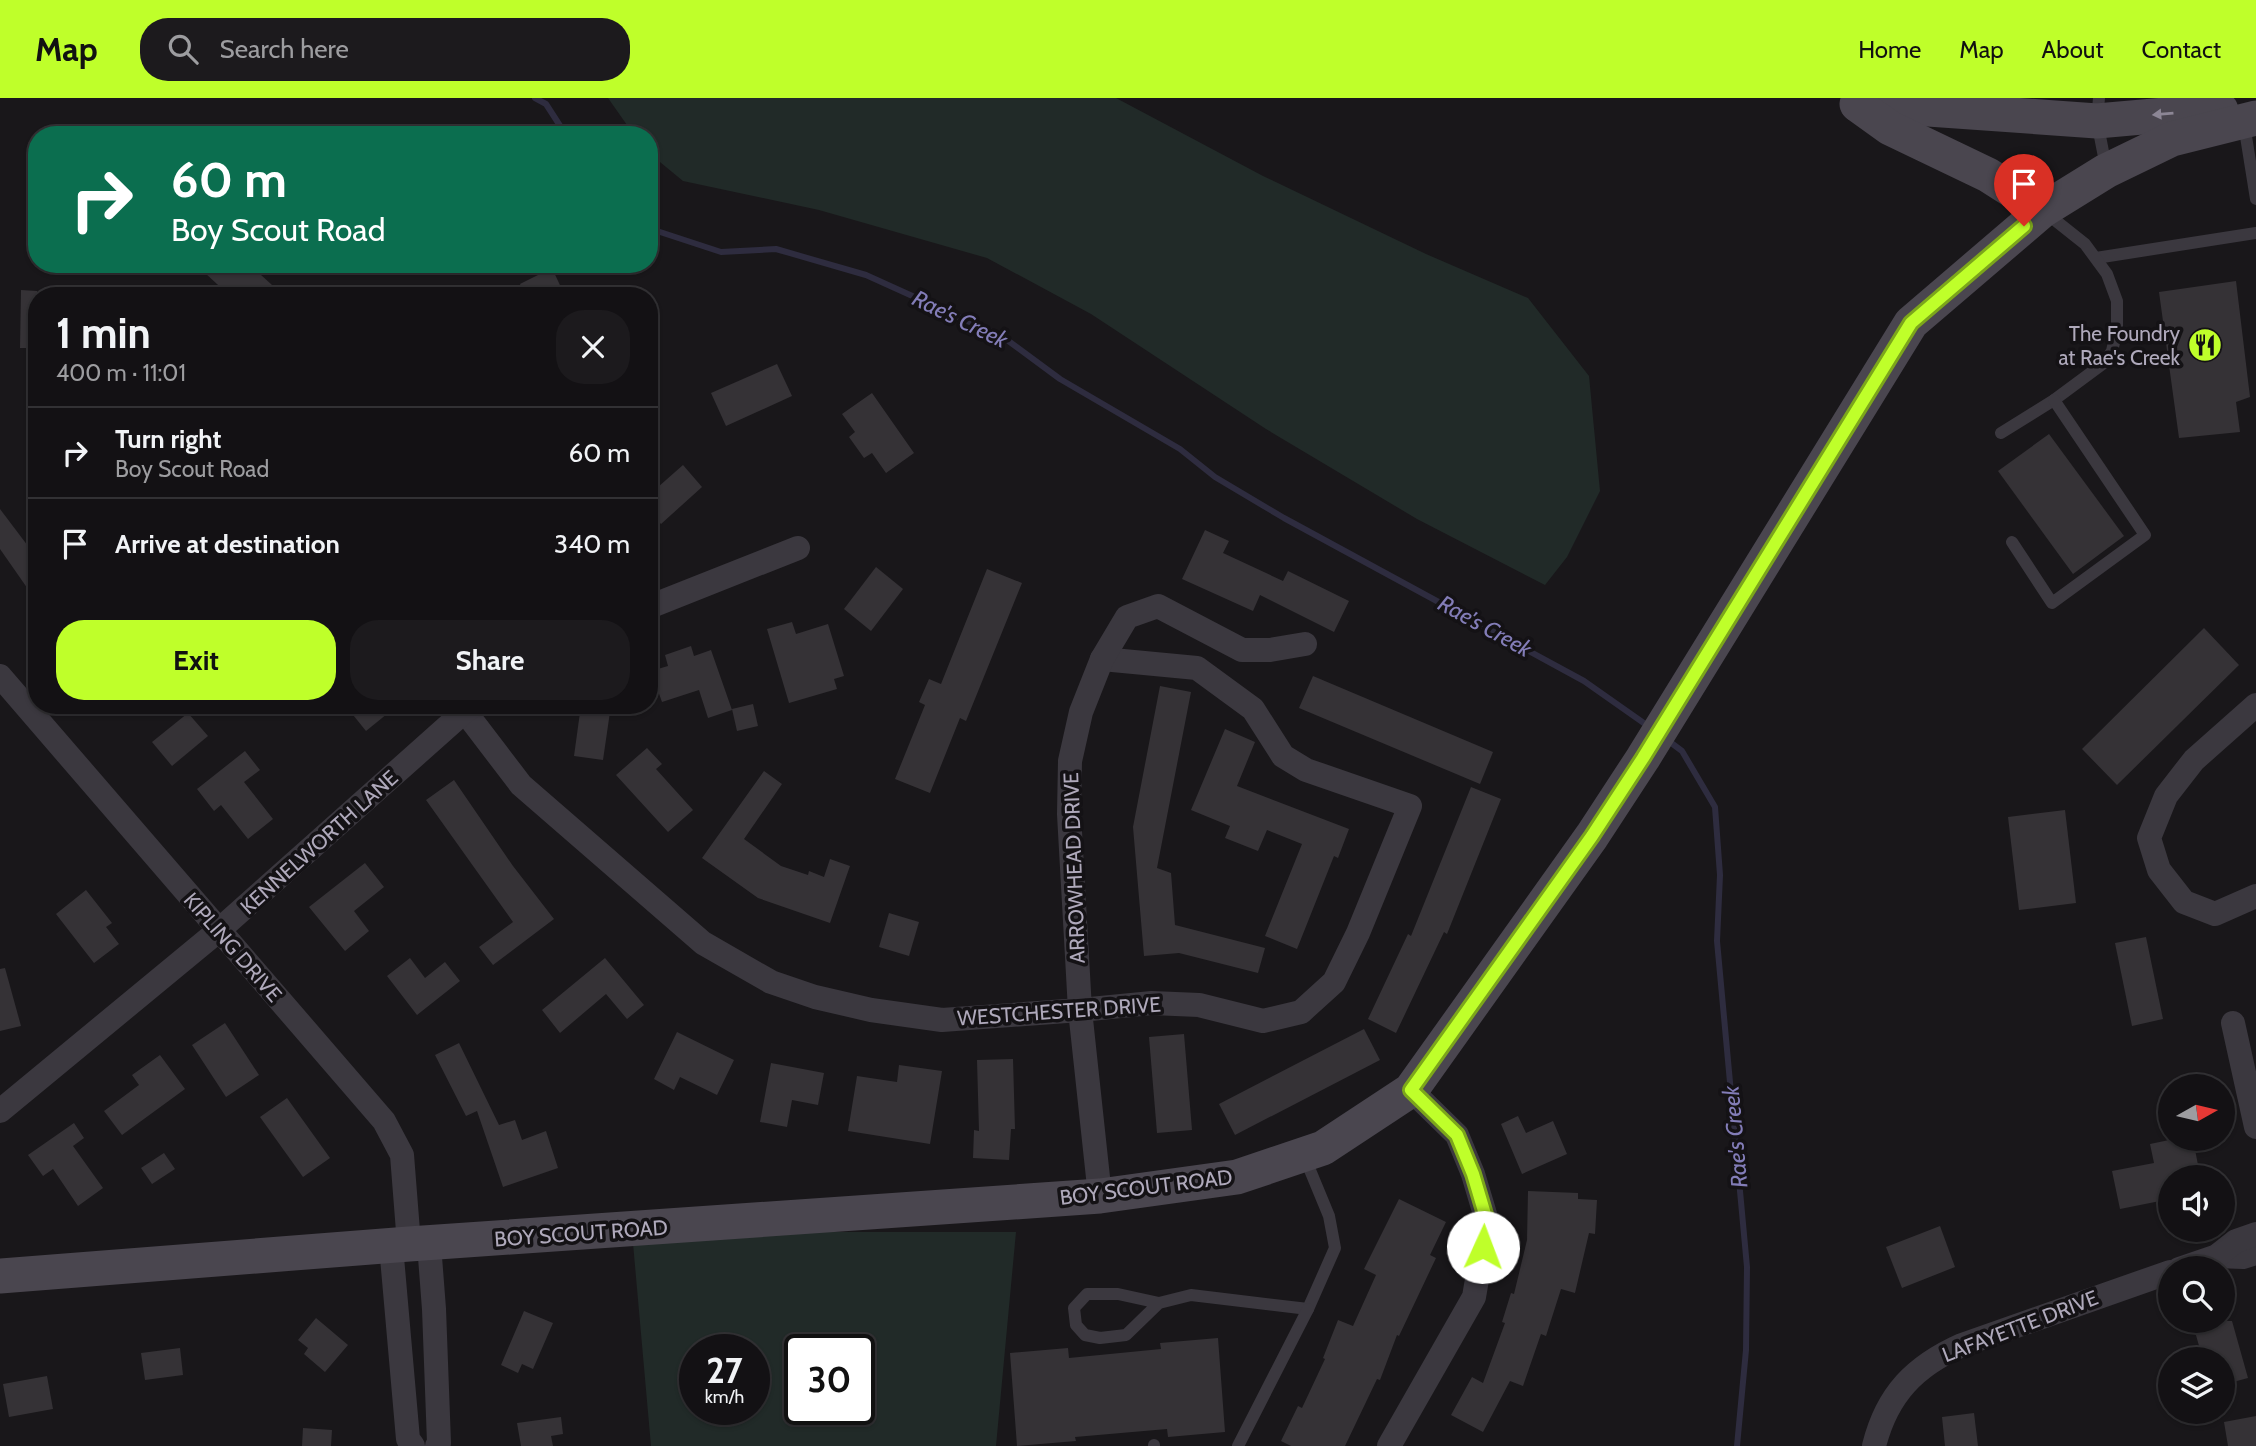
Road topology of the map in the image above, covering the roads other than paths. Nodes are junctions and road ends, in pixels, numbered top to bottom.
1 (1850, 101) edge
2 (2098, 109) edge
3 (2252, 116) edge
4 (2106, 171) junction
5 (2256, 200) edge
6 (2043, 210) junction
7 (2256, 233) edge
8 (2096, 258) junction
9 (2054, 400) junction
10 (2001, 433) dead end
11 (2012, 542) dead end
12 (798, 548) dead end
13 (658, 603) edge
14 (1306, 643) dead end
15 (1102, 659) junction
16 (0, 676) edge
17 (2256, 705) edge
18 (28, 709) edge
19 (32, 714) edge
20 (458, 714) edge
21 (471, 714) edge
22 (2256, 896) edge
23 (218, 931) junction
24 (1080, 1010) junction
25 (2233, 1024) dead end
26 (1411, 1090) junction
27 (0, 1111) edge
28 (2256, 1127) edge
29 (1304, 1154) junction
30 (1100, 1196) junction
31 (2256, 1234) edge
32 (410, 1245) junction
33 (2256, 1254) edge
34 (2217, 1256) edge
35 (2235, 1257) edge
36 (1, 1273) edge
37 (2158, 1276) edge
38 (1159, 1303) junction
39 (1308, 1309) junction
40 (413, 1446) edge
41 (437, 1446) edge
42 (1238, 1446) edge
43 (1389, 1446) edge
44 (1874, 1446) edge

1 - 2 street
1 - 6 street
3 -> 2 street
2 - 4 lane
3 - 4 street, BOY SCOUT ROAD
3 - 5 lane
4 - 6 street, BOY SCOUT ROAD
6 - 8 lane
6 - 26 street, BOY SCOUT ROAD
7 - 8 lane
8 - 9 lane
9 - 10 lane
9 - 11 lane
12 - 13 street
14 - 15 street, ARROWHEAD DRIVE
15 - 24 street, ARROWHEAD DRIVE
15 - 24 street, WESTCHESTER DRIVE
16 - 18 street, KIPLING DRIVE
17 - 22 street
19 - 23 street, KIPLING DRIVE
20 - 23 street, KENNELWORTH LANE
21 - 24 street, WESTCHESTER DRIVE
23 - 27 street, KENNELWORTH LANE
23 - 32 street, KIPLING DRIVE
24 - 30 street, ARROWHEAD DRIVE
25 - 28 street
26 - 29 street, BOY SCOUT ROAD
26 - 43 street
29 - 30 street, BOY SCOUT ROAD
29 - 39 lane
30 - 32 street, BOY SCOUT ROAD
31 - 34 street
32 - 36 street, BOY SCOUT ROAD
32 - 40 street, KIPLING DRIVE
32 - 41 street, KIPLING DRIVE
33 - 35 street
37 - 44 street, LAFAYETTE DRIVE
38 - 38 lane
38 - 39 lane
39 - 42 lane

